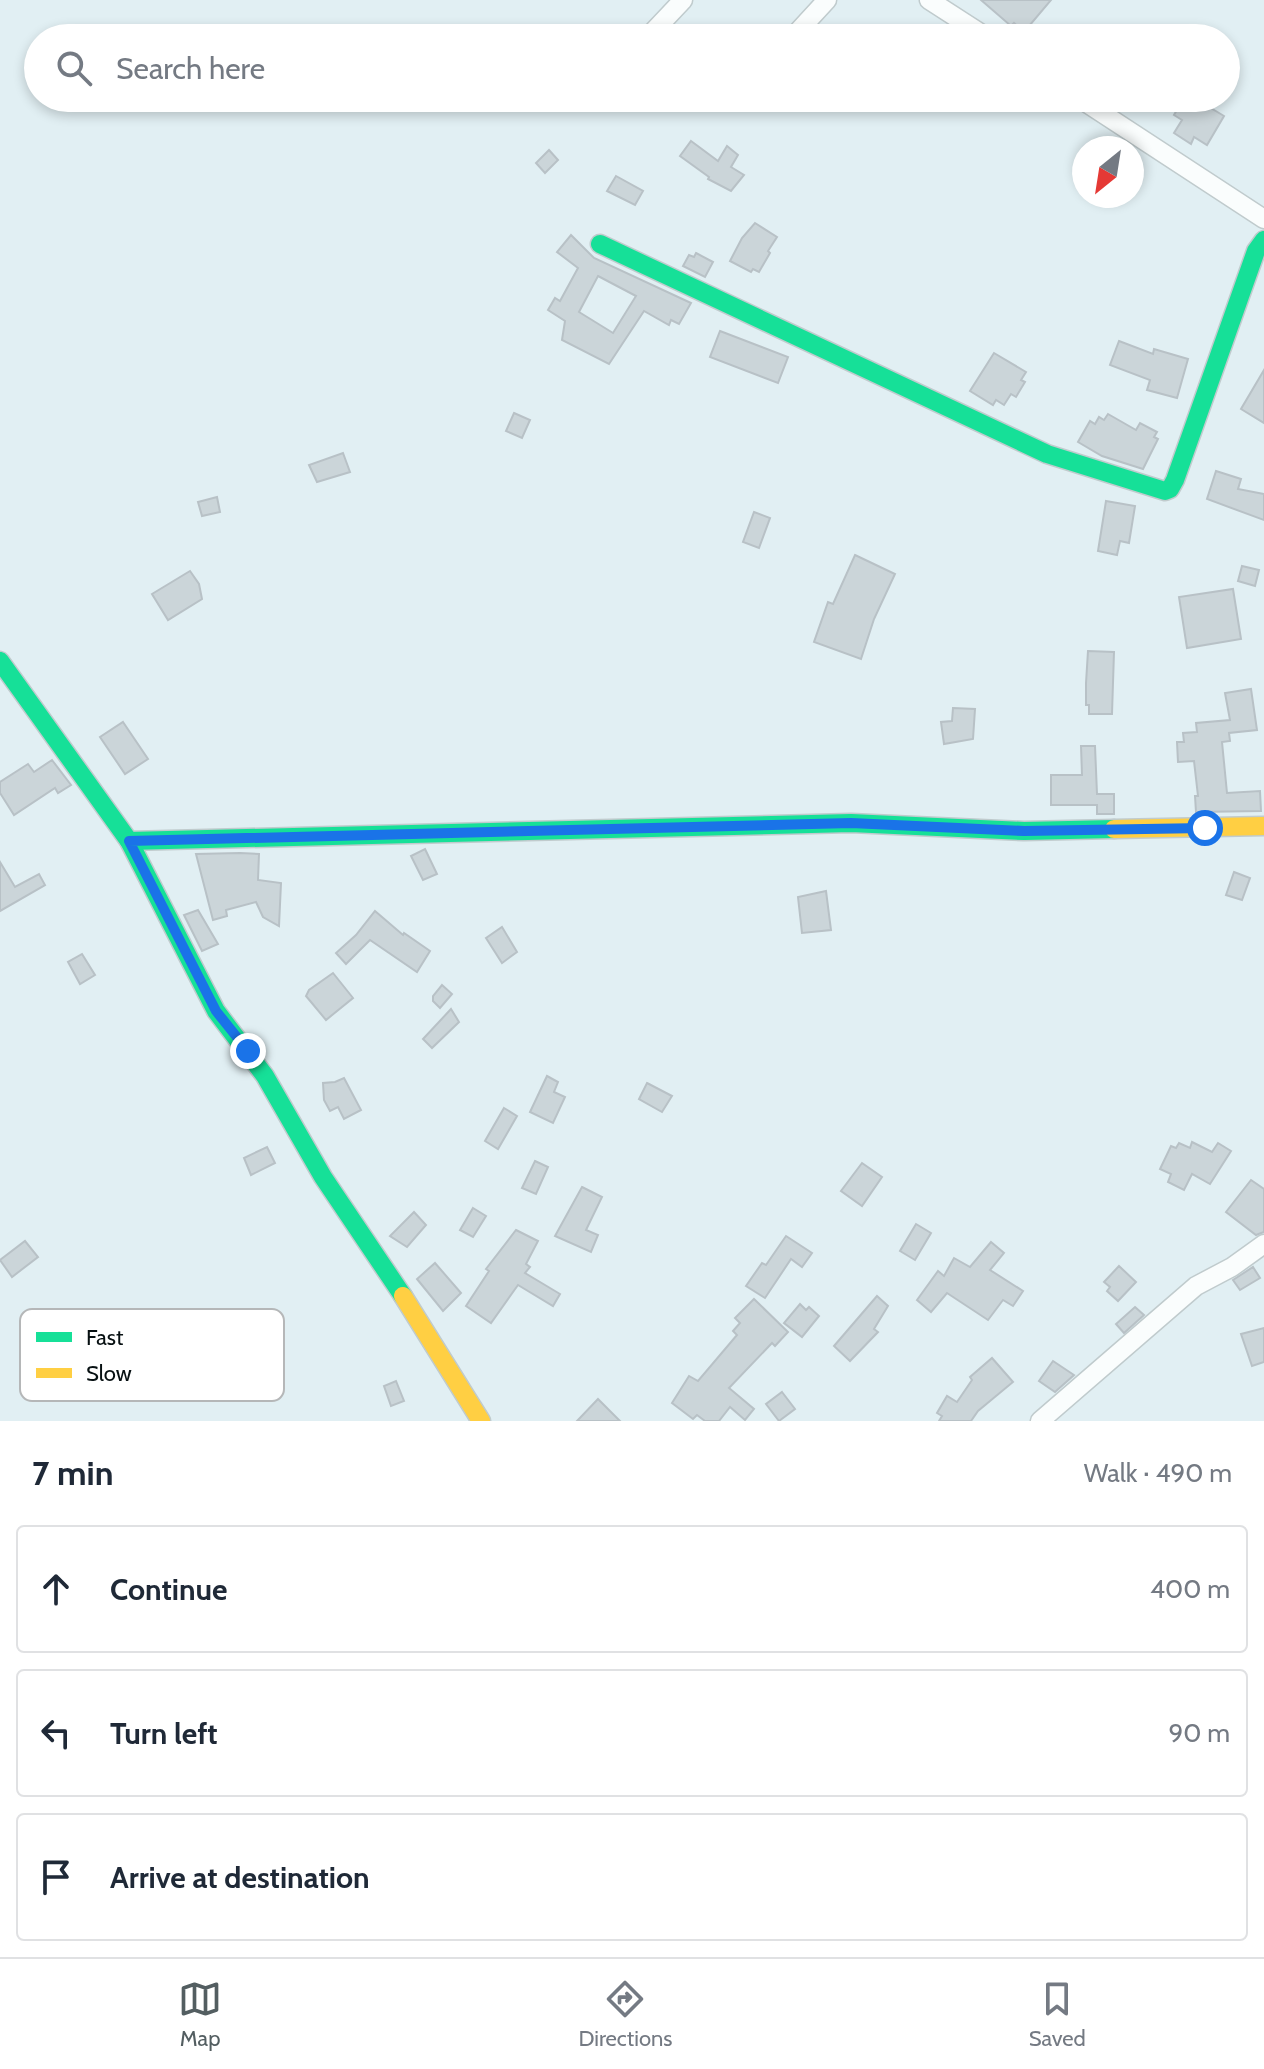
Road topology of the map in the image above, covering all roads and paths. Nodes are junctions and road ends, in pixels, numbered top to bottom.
1 (683, 0) edge
2 (827, 0) edge
3 (929, 0) edge
4 (660, 24) edge
5 (805, 24) edge
6 (966, 24) edge
7 (1100, 112) edge
8 (1264, 219) edge
9 (1264, 240) edge
10 (600, 244) dead end
11 (0, 661) edge
12 (1264, 826) edge
13 (129, 841) junction
14 (1264, 1244) edge
15 (481, 1421) edge
16 (1040, 1421) edge

1 - 4 street
2 - 5 street
3 - 6 street
7 - 8 street
9 - 10 street
11 - 13 street
12 - 13 street
13 - 15 street
14 - 16 street

